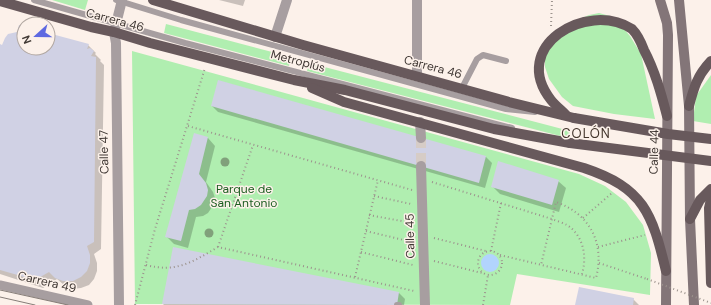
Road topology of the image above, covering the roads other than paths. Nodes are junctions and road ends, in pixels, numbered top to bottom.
1 (34, 0) edge
2 (153, 0) edge
3 (287, 0) edge
4 (417, 0) edge
5 (660, 0) edge
6 (679, 0) edge
7 (0, 1) edge
8 (120, 1) edge
9 (115, 27) junction
10 (275, 37) junction
11 (506, 61) dead end
12 (711, 61) edge
13 (417, 76) junction
14 (294, 80) junction
15 (462, 88) junction
16 (689, 106) junction
17 (667, 116) junction
18 (571, 117) junction
19 (420, 122) junction
20 (421, 138) tunnel mouth
21 (711, 138) edge
22 (557, 140) junction
23 (711, 161) edge
24 (421, 166) tunnel mouth
25 (711, 189) edge
26 (711, 199) edge
27 (690, 219) junction
28 (666, 271) junction
29 (711, 283) edge
30 (0, 285) edge
31 (119, 293) junction
32 (88, 305) edge
33 (119, 305) edge
34 (125, 305) edge
35 (425, 305) edge
36 (666, 305) edge
37 (694, 305) edge

1 - 9 lane, Metroplús
2 - 10 main road, Carrera 46
3 - 10 street
4 - 13 street
5 - 17 main road, Calle 44
6 - 16 main road
7 - 9 main road, Carrera 46
8 - 9 street, Calle 47
8 - 18 lane, Metroplús
9 - 14 main road, Carrera 46
9 - 22 lane, Metroplús
9 - 31 street, Calle 47
10 - 13 main road, Carrera 46
11 - 15 lane
12 - 16 main road
13 - 15 main road, Carrera 46
14 - 19 main road, Carrera 46
14 - 22 main road, Carrera 46
15 - 18 main road, Carrera 46
16 - 27 main road
17 - 18 main road
17 - 28 main road, Calle 44
18 - 21 main road, Carrera 46, bridge
19 - 20 street
19 - 28 main road, Carrera 46
22 - 23 main road, Carrera 46, bridge
24 - 35 street, Calle 45
25 - 27 main road
26 - 29 main road
27 - 37 main road
28 - 36 main road, Calle 44
30 - 32 street, Carrera 49
31 - 33 street, Calle 47
31 - 34 street

